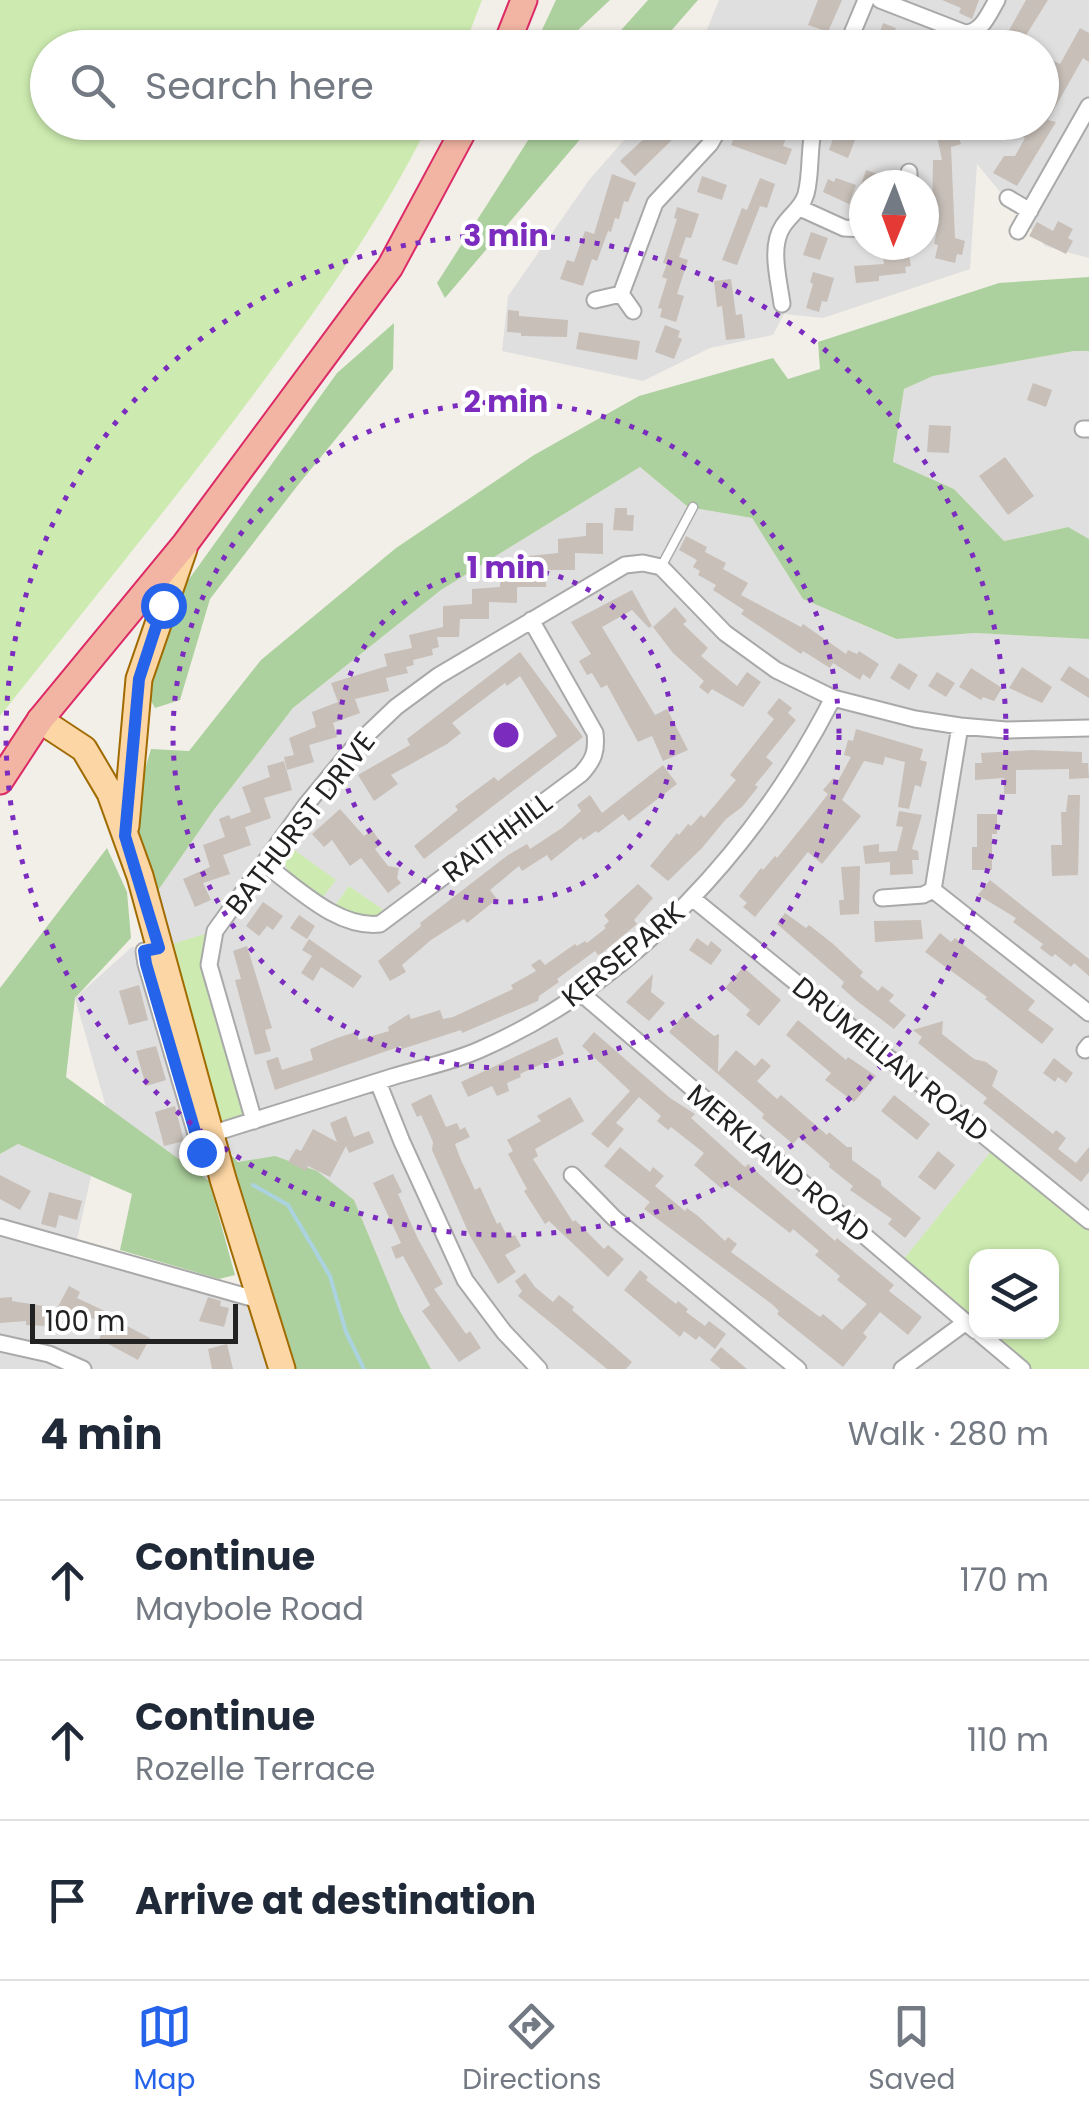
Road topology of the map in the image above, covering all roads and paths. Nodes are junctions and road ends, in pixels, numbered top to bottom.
1 (524, 0) edge
2 (866, 0) edge
3 (880, 0) edge
4 (997, 0) edge
5 (512, 30) edge
6 (854, 30) edge
7 (957, 30) edge
8 (977, 30) edge
9 (1089, 106) edge
10 (458, 140) edge
11 (712, 140) edge
12 (811, 140) edge
13 (1008, 198) dead end
14 (800, 208) junction
15 (1030, 210) junction
16 (849, 228) edge
17 (1018, 231) dead end
18 (621, 294) junction
19 (595, 300) dead end
20 (782, 304) dead end
21 (633, 311) dead end
22 (692, 508) dead end
23 (185, 544) junction
24 (661, 567) junction
25 (531, 620) junction
26 (833, 698) junction
27 (40, 720) junction
28 (960, 726) junction
29 (1089, 728) edge
30 (0, 782) edge
31 (125, 836) junction
32 (264, 864) junction
33 (934, 890) junction
34 (692, 898) junction
35 (882, 898) dead end
36 (159, 948) junction
37 (582, 994) junction
38 (1089, 1013) edge
39 (378, 1082) junction
40 (254, 1121) junction
41 (211, 1134) junction
42 (218, 1162) junction
43 (572, 1175) dead end
44 (1089, 1221) edge
45 (0, 1228) edge
46 (262, 1301) junction
47 (969, 1325) edge
48 (969, 1330) edge
49 (986, 1339) edge
50 (0, 1343) edge
51 (84, 1369) edge
52 (282, 1369) edge
53 (538, 1369) edge
54 (798, 1369) edge
55 (902, 1369) edge
56 (1022, 1369) edge

1 - 5 highway
2 - 6 street
3 - 7 street
4 - 8 street
9 - 15 street
10 - 23 highway
11 - 18 street
12 - 14 street
13 - 15 street
14 - 16 street
14 - 20 street
15 - 17 street
18 - 19 street
18 - 21 street
22 - 24 lane
23 - 27 highway
23 - 31 main road
24 - 25 street, BATHURST DRIVE
24 - 26 street
25 - 32 street, BATHURST DRIVE
25 - 32 street, RAITHHILL
26 - 28 street
26 - 34 street, KERSEPARK
27 - 30 highway
27 - 31 main road
28 - 29 street
28 - 33 street
31 - 36 main road
32 - 40 street, BATHURST DRIVE
33 - 35 street
33 - 38 street
34 - 37 street, KERSEPARK
34 - 44 street, DRUMELLAN ROAD
36 - 41 main road
36 - 42 street
37 - 39 street, KERSEPARK
37 - 47 street, MERKLAND ROAD
39 - 40 street, KERSEPARK
39 - 53 street
40 - 41 street, KERSEPARK
41 - 42 main road
42 - 46 main road
43 - 54 street
45 - 46 street
46 - 52 main road
48 - 55 street
49 - 56 street, MERKLAND ROAD
50 - 51 street

